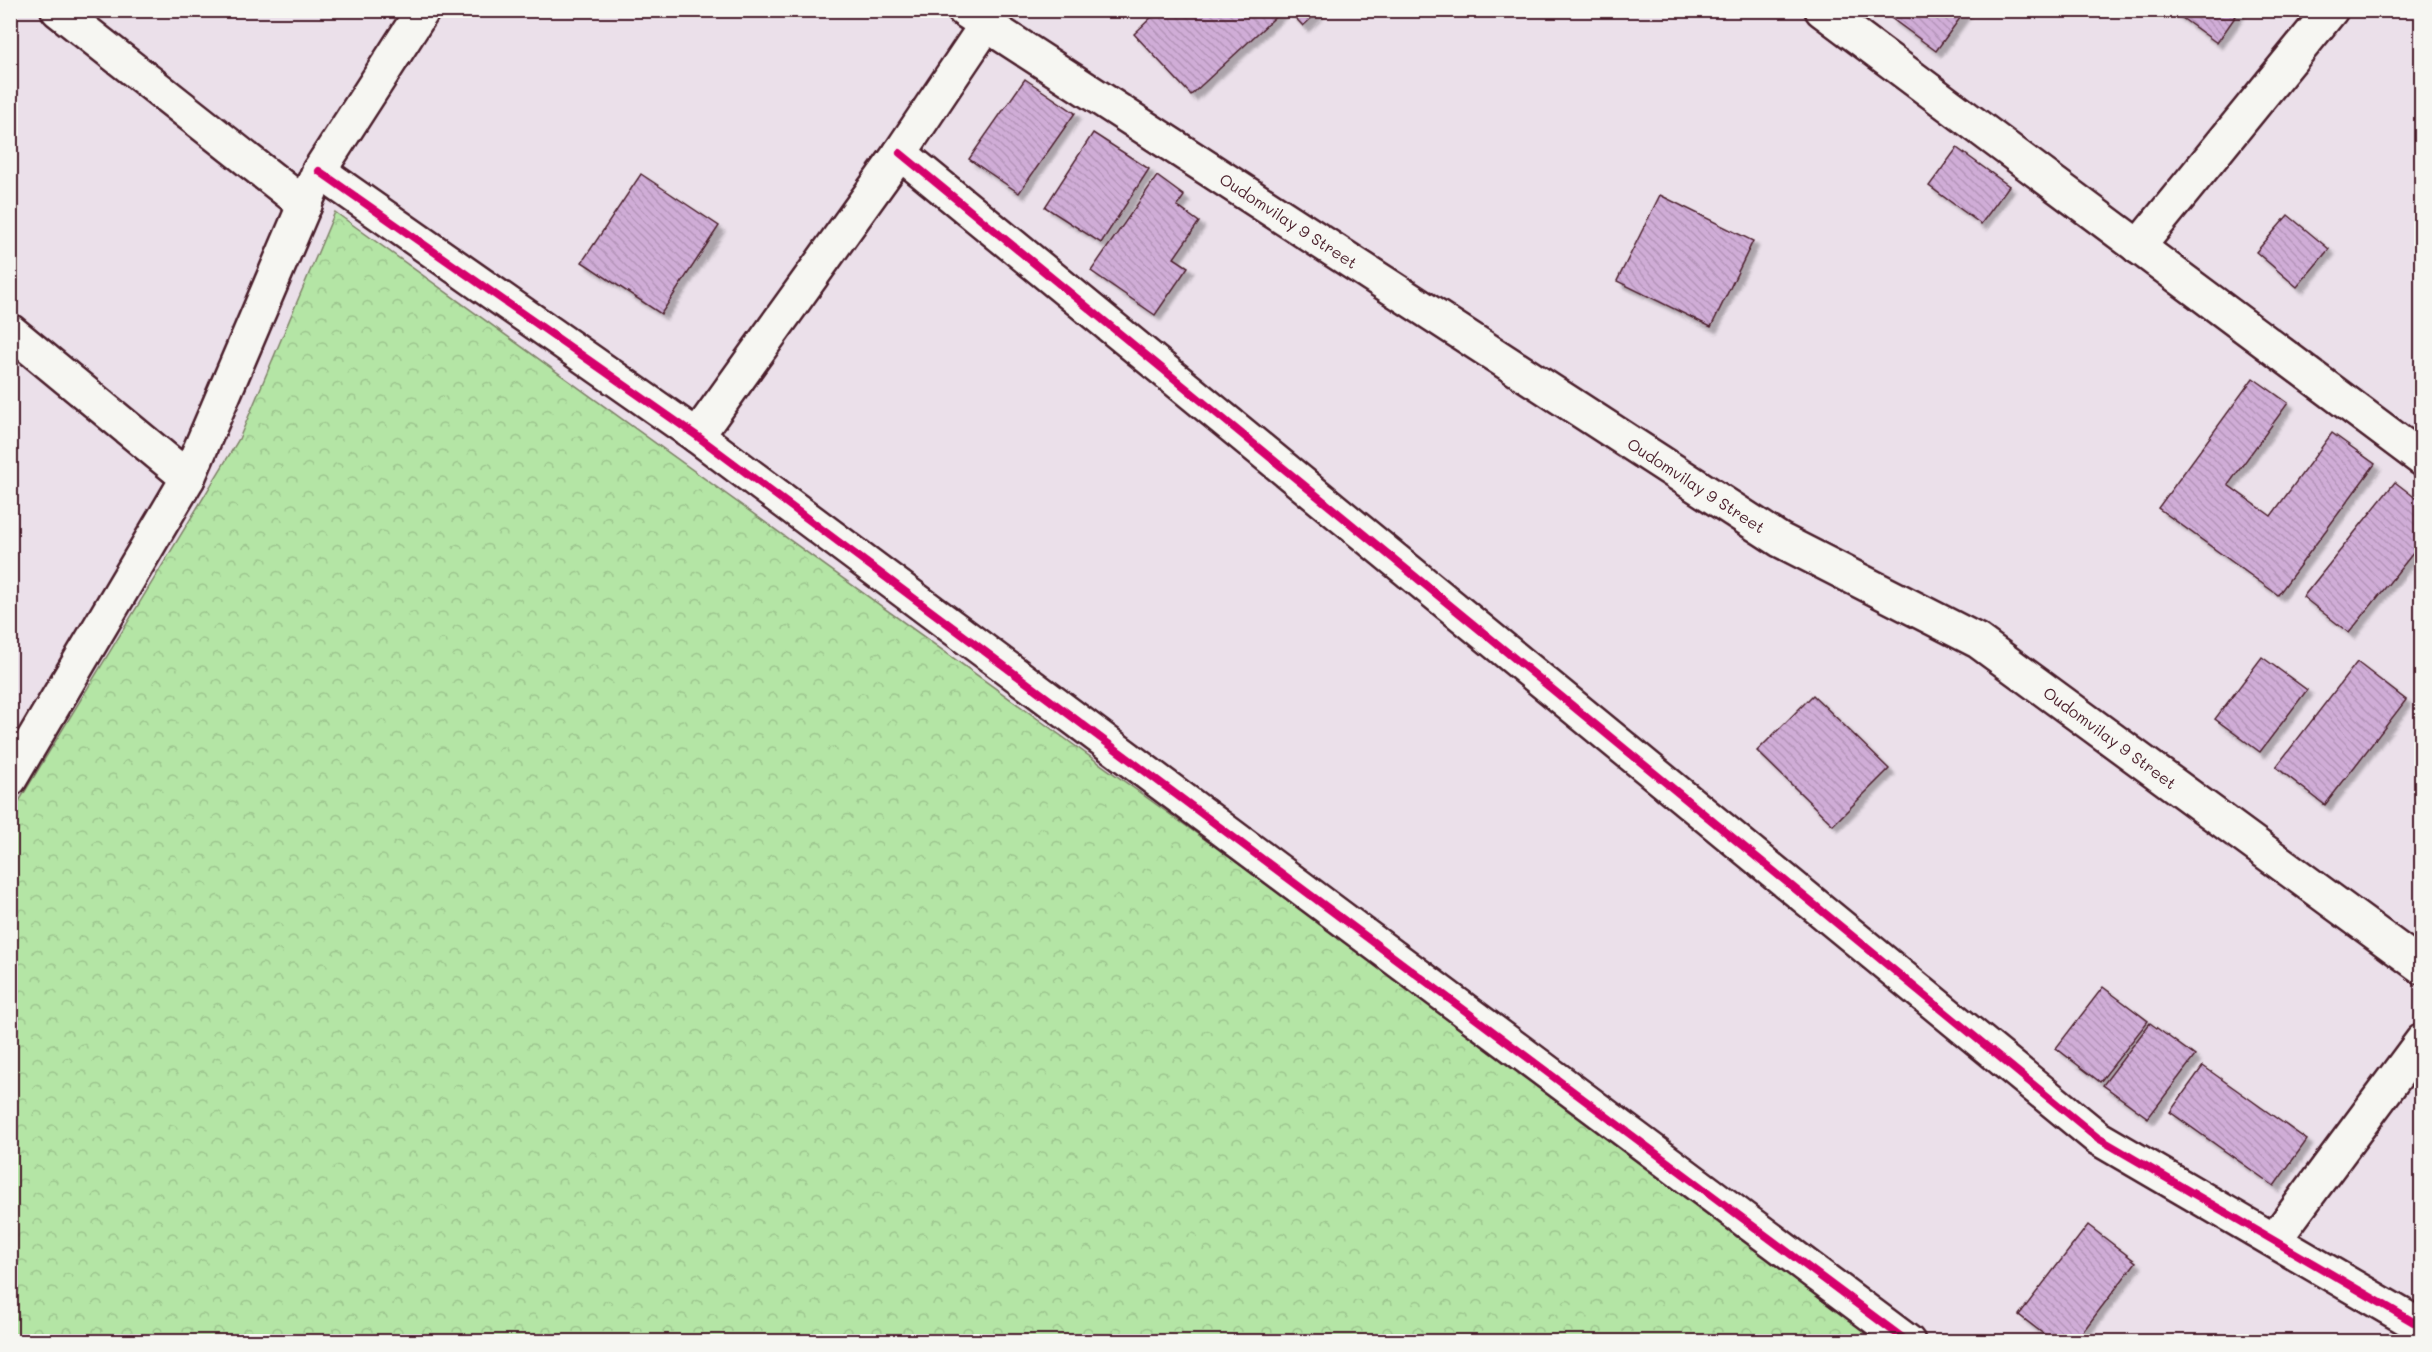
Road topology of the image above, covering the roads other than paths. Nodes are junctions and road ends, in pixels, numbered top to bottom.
1 (58, 10) edge
2 (423, 10) edge
3 (2331, 10) edge
4 (1844, 17) edge
5 (975, 18) edge
6 (900, 153) junction
7 (319, 171) junction
8 (305, 205) junction
9 (2138, 247) junction
10 (10, 331) edge
11 (697, 436) junction
12 (2419, 452) edge
13 (188, 478) junction
14 (10, 779) edge
15 (2421, 968) edge
16 (2421, 1041) edge
17 (2275, 1239) junction
18 (2421, 1327) edge
19 (1908, 1341) edge

1 - 8 street
2 - 7 street
3 - 9 street
4 - 9 street
5 - 6 street
5 - 15 street, Oudomvilay 9 Street
6 - 11 street
6 - 17 street
7 - 8 street
7 - 11 street
8 - 13 street
9 - 12 street
10 - 13 street
11 - 19 street
13 - 14 street
16 - 17 street
17 - 18 street

